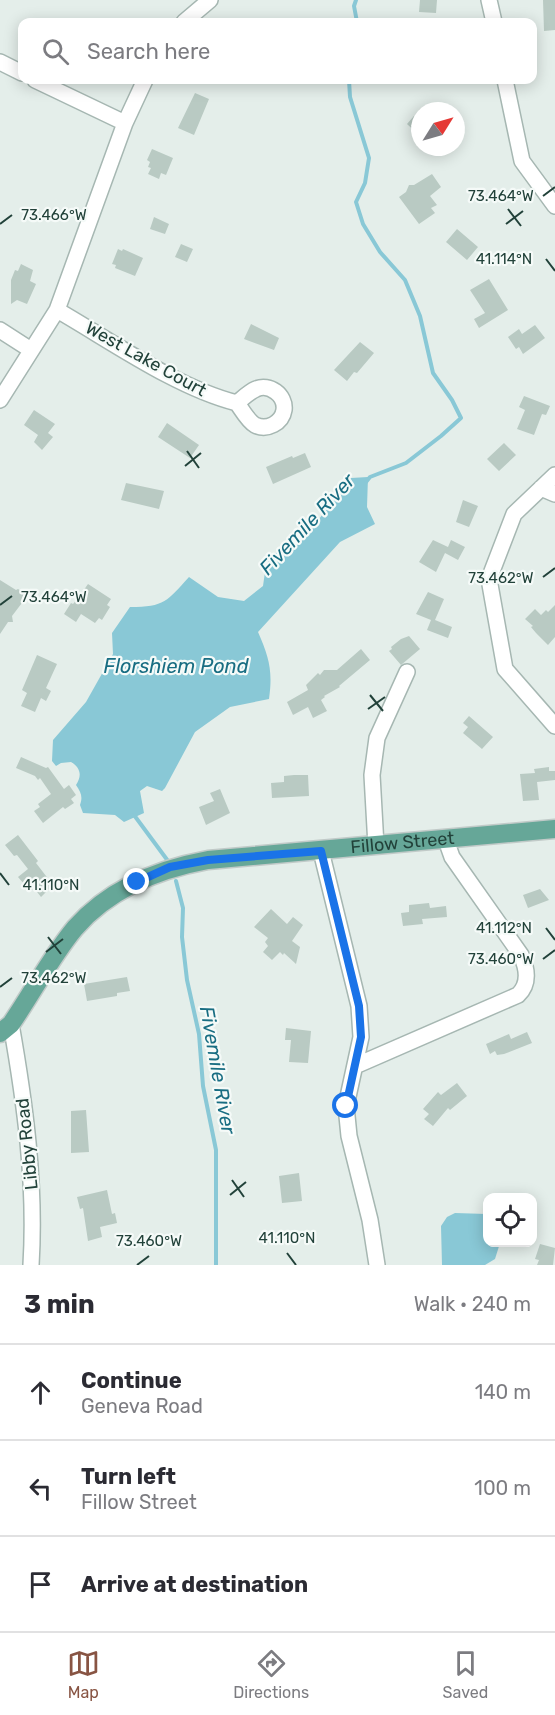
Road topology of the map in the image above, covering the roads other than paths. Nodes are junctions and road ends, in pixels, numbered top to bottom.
1 (210, 0) edge
2 (489, 0) edge
3 (189, 18) edge
4 (493, 18) edge
5 (0, 62) edge
6 (18, 71) edge
7 (43, 84) edge
8 (143, 84) edge
9 (506, 84) edge
10 (124, 123) junction
11 (555, 206) edge
12 (57, 310) junction
13 (0, 330) edge
14 (31, 350) junction
15 (0, 400) edge
16 (237, 403) dead end
17 (555, 475) edge
18 (548, 491) edge
19 (407, 672) dead end
20 (555, 726) edge
21 (555, 829) edge
22 (446, 840) junction
23 (376, 846) junction
24 (321, 851) junction
25 (5, 1028) edge
26 (355, 1066) junction
27 (32, 1265) edge
28 (377, 1265) edge

1 - 3 street
2 - 4 street
5 - 6 street
7 - 10 street
8 - 10 street
9 - 11 street
10 - 12 street
12 - 14 street
12 - 16 street, West Lake Court
13 - 14 street
14 - 15 street
17 - 18 street
18 - 20 street
19 - 23 street
21 - 22 main road, Fillow Street
22 - 23 main road, Fillow Street
22 - 26 street
23 - 24 main road, Fillow Street
24 - 25 main road, Fillow Street
24 - 26 street
25 - 27 street, Libby Road
26 - 28 street

